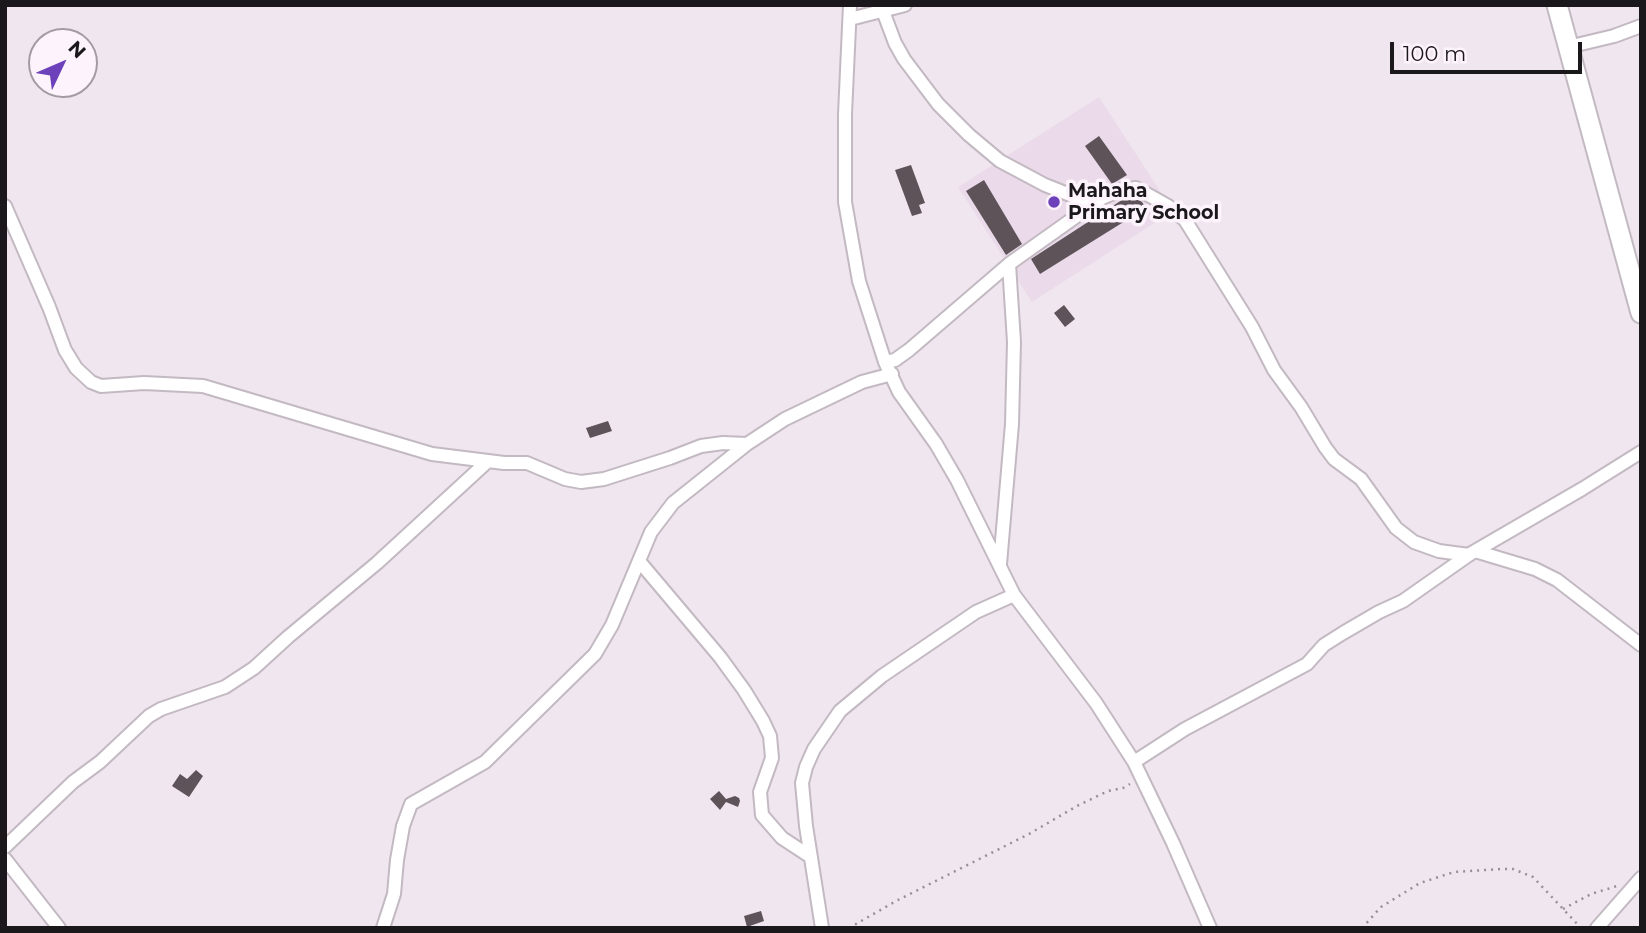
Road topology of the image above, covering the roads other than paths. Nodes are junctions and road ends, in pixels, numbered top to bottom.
1 (905, 5) edge
2 (1557, 5) edge
3 (883, 11) junction
4 (850, 12) edge
5 (1641, 26) edge
6 (1568, 47) junction
7 (1093, 204) junction
8 (5, 206) edge
9 (1009, 264) junction
10 (1641, 313) edge
11 (888, 368) junction
12 (747, 444) junction
13 (1641, 452) edge
14 (488, 461) junction
15 (1472, 553) junction
16 (639, 561) junction
17 (1000, 565) junction
18 (1014, 595) junction
19 (1641, 645) edge
20 (1134, 762) junction
21 (5, 847) edge
22 (811, 858) junction
23 (5, 859) edge
24 (1638, 881) edge
25 (59, 928) edge
26 (383, 928) edge
27 (822, 928) edge
28 (1210, 928) edge
29 (1597, 928) edge

1 - 3 street
2 - 6 main road
3 - 4 street
3 - 7 street
4 - 11 street
5 - 6 street
6 - 10 main road
7 - 9 street
7 - 15 street
8 - 14 street
9 - 11 street
9 - 17 street
11 - 12 street
11 - 17 street
12 - 14 street
12 - 16 street
13 - 15 street
14 - 21 street
15 - 19 street
15 - 20 street
16 - 22 street
16 - 26 street
17 - 18 street
18 - 20 street
18 - 22 street
20 - 28 street
22 - 27 street
23 - 25 street
24 - 29 street

